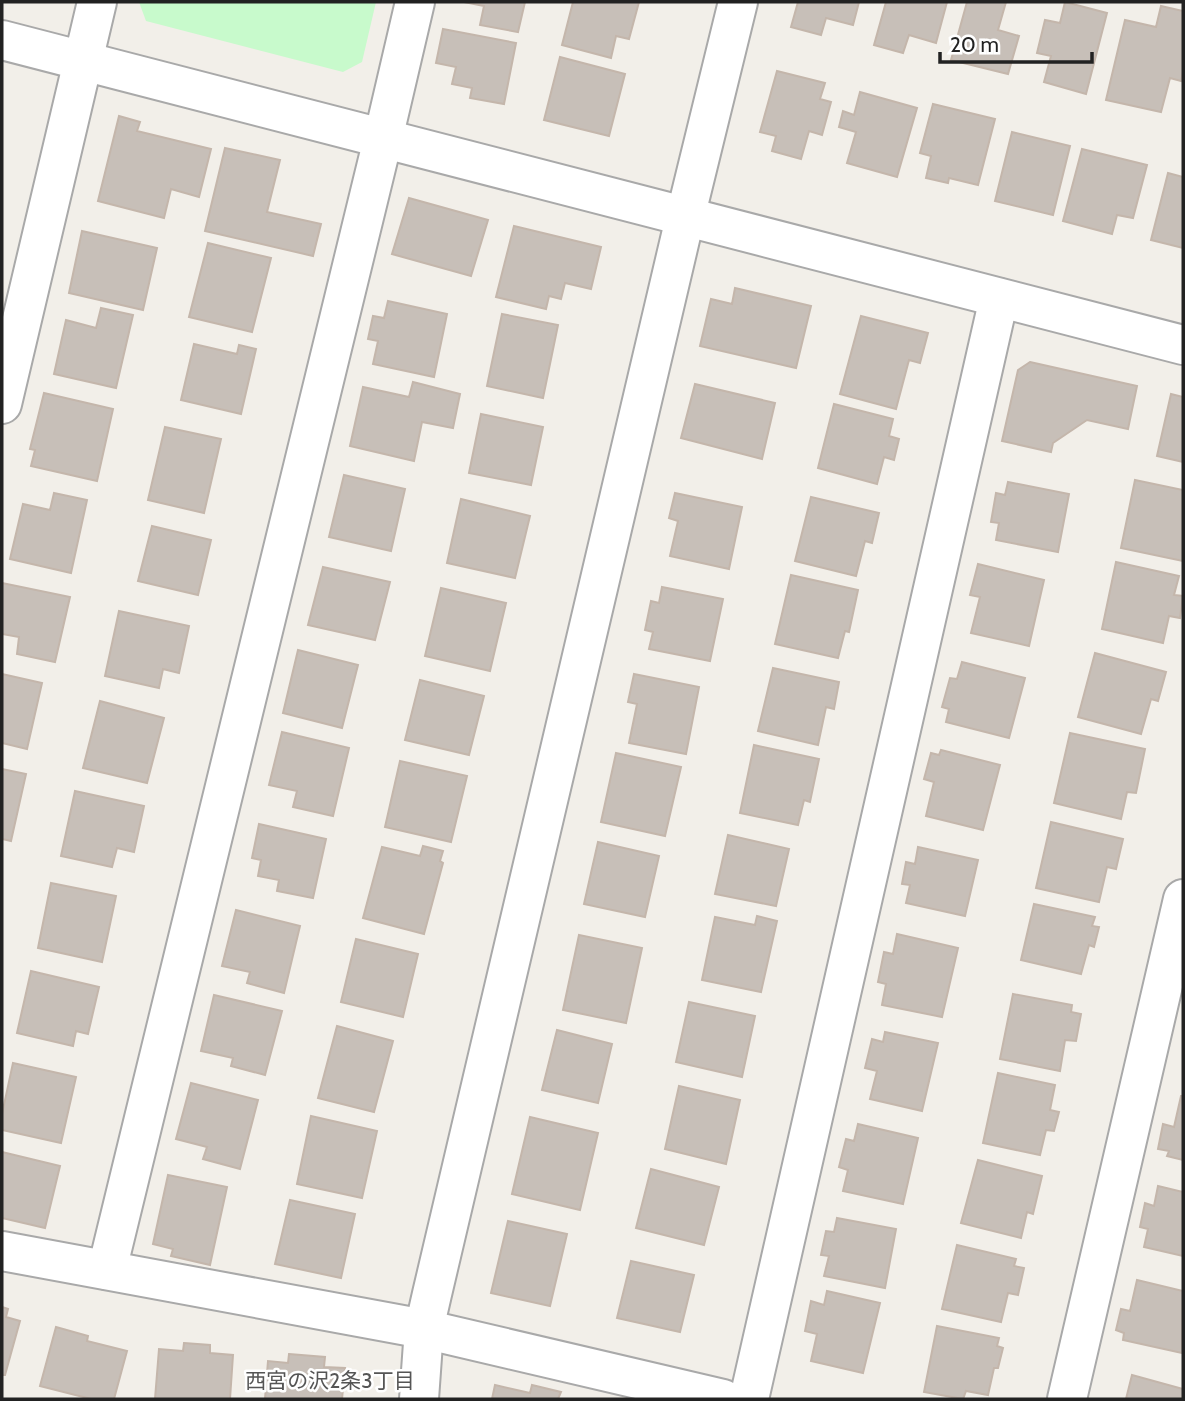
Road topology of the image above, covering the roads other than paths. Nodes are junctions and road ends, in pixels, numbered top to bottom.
1 (97, 2) edge
2 (415, 2) edge
3 (738, 2) edge
4 (2, 40) edge
5 (82, 61) junction
6 (383, 139) junction
7 (685, 218) junction
8 (999, 298) junction
9 (1183, 345) edge
10 (2, 404) edge
11 (1183, 899) edge
12 (2, 1251) edge
13 (107, 1270) junction
14 (424, 1329) junction
15 (419, 1399) edge
16 (723, 1399) edge
17 (749, 1399) edge
18 (1067, 1399) edge

1 - 5 street
2 - 6 street
3 - 7 street
4 - 5 street
5 - 6 street
5 - 10 street
6 - 7 street
6 - 13 street
7 - 8 street
7 - 14 street
8 - 9 street
8 - 17 street
11 - 18 street
12 - 13 street
13 - 14 street
14 - 15 street
14 - 16 street

